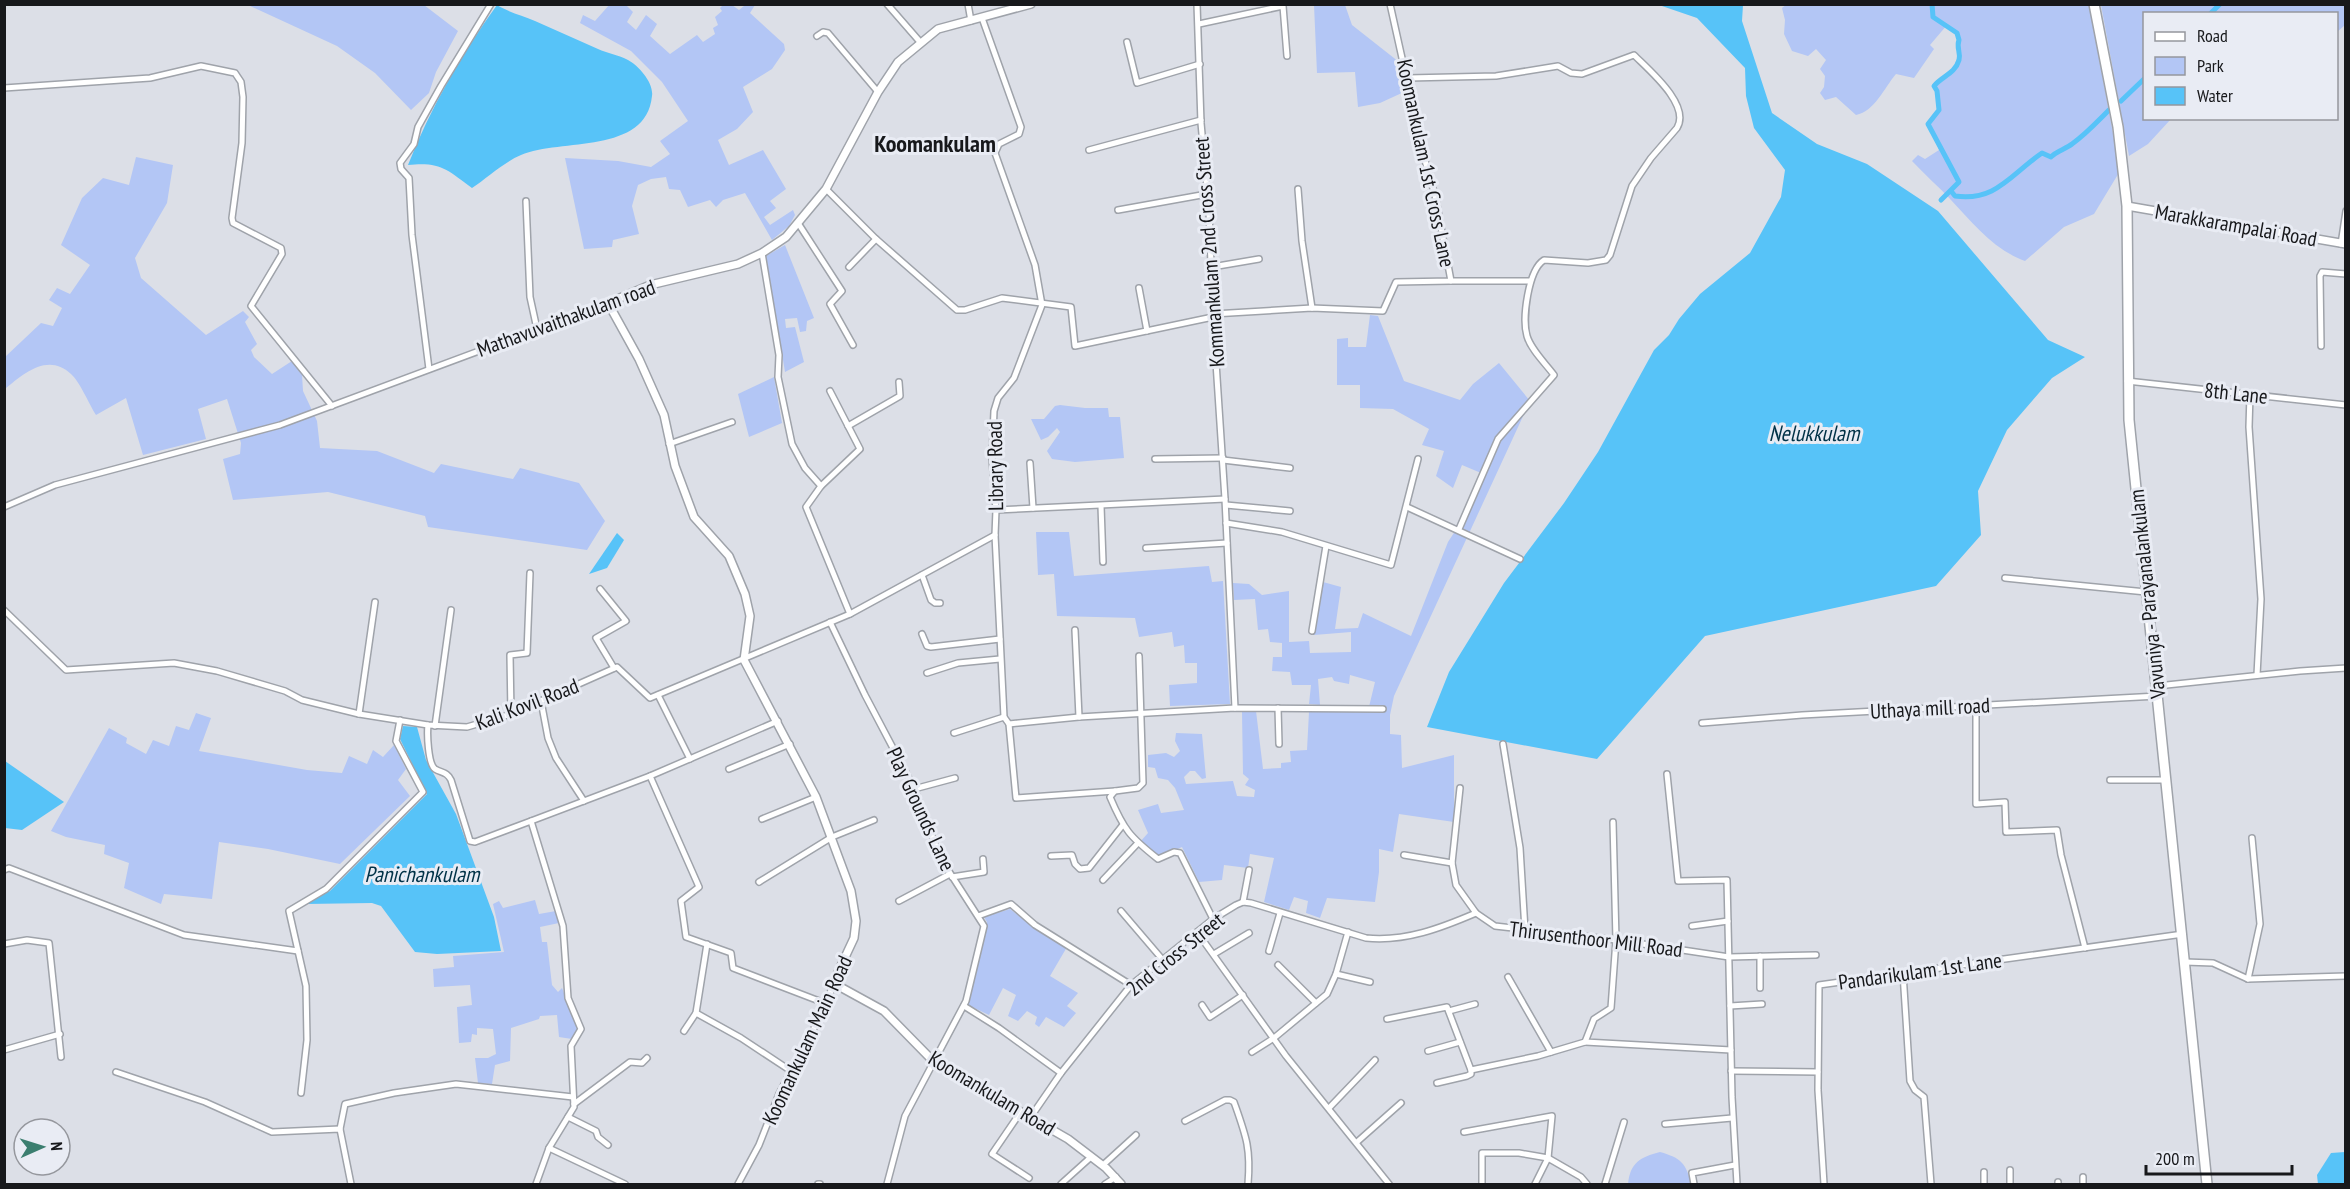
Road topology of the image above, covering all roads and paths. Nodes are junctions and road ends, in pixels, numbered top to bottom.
1 (491, 4) edge
2 (887, 4) edge
3 (968, 4) edge
4 (1031, 4) edge
5 (1197, 4) edge
6 (1390, 4) edge
7 (2094, 4) edge
8 (1008, 8) edge
9 (982, 18) junction
10 (971, 21) junction
11 (1199, 24) junction
12 (817, 36) dead end
13 (1127, 42) dead end
14 (921, 43) junction
15 (1287, 56) dead end
16 (1200, 64) junction
17 (1408, 78) junction
18 (4, 88) edge
19 (878, 92) junction
20 (1201, 120) junction
21 (1089, 150) dead end
22 (826, 189) junction
23 (1298, 189) dead end
24 (1207, 194) junction
25 (526, 201) dead end
26 (2127, 206) junction
27 (1118, 210) dead end
28 (2346, 211) edge
29 (798, 223) junction
30 (876, 239) junction
31 (2343, 244) edge
32 (762, 254) junction
33 (1259, 259) dead end
34 (849, 267) dead end
35 (1212, 267) junction
36 (2346, 274) edge
37 (1451, 281) junction
38 (1530, 281) junction
39 (1139, 288) dead end
40 (608, 303) junction
41 (1042, 305) junction
42 (1312, 308) junction
43 (1213, 315) junction
44 (537, 329) junction
45 (1147, 331) junction
46 (853, 345) dead end
47 (2321, 346) dead end
48 (429, 369) junction
49 (2127, 381) junction
50 (899, 382) dead end
51 (830, 391) dead end
52 (2250, 394) junction
53 (332, 405) junction
54 (2346, 405) edge
55 (732, 422) dead end
56 (848, 426) junction
57 (669, 444) junction
58 (1155, 459) dead end
59 (1223, 459) junction
60 (1418, 459) dead end
61 (1030, 463) dead end
62 (1290, 468) dead end
63 (821, 486) junction
64 (1225, 502) junction
65 (1101, 506) junction
66 (4, 507) edge
67 (1407, 507) junction
68 (1033, 508) junction
69 (996, 510) junction
70 (1290, 511) dead end
71 (1226, 523) junction
72 (1459, 529) junction
73 (995, 535) junction
74 (1227, 543) junction
75 (1326, 546) junction
76 (1146, 548) dead end
77 (1520, 559) dead end
78 (1102, 562) dead end
79 (530, 573) dead end
80 (922, 575) junction
81 (2005, 578) dead end
82 (600, 589) dead end
83 (2146, 591) junction
84 (375, 603) dead end
85 (940, 603) dead end
86 (452, 609) dead end
87 (4, 610) edge
88 (850, 614) junction
89 (830, 622) junction
90 (1075, 630) dead end
91 (1312, 631) dead end
92 (922, 634) dead end
93 (1000, 639) junction
94 (1139, 656) dead end
95 (1000, 658) junction
96 (744, 660) junction
97 (614, 668) junction
98 (2346, 668) edge
99 (927, 673) dead end
100 (2258, 675) junction
101 (2158, 691) junction
102 (658, 695) junction
103 (541, 701) junction
104 (1976, 705) junction
105 (1235, 708) junction
106 (1278, 708) junction
107 (1383, 709) dead end
108 (359, 714) junction
109 (511, 714) junction
110 (1142, 714) junction
111 (1004, 717) junction
112 (1079, 717) junction
113 (399, 720) junction
114 (778, 721) junction
115 (1702, 723) dead end
116 (1009, 724) junction
117 (431, 725) junction
118 (954, 734) dead end
119 (790, 744) junction
120 (1279, 744) dead end
121 (1503, 744) dead end
122 (690, 759) junction
123 (729, 769) dead end
124 (1667, 774) dead end
125 (650, 776) junction
126 (955, 778) dead end
127 (2110, 780) dead end
128 (2166, 780) junction
129 (1460, 788) dead end
130 (914, 789) junction
131 (1115, 791) junction
132 (816, 797) junction
133 (584, 801) junction
134 (762, 819) dead end
135 (874, 820) dead end
136 (531, 821) junction
137 (1613, 822) dead end
138 (1122, 826) junction
139 (832, 837) junction
140 (2252, 838) dead end
141 (1138, 843) junction
142 (1404, 855) dead end
143 (1051, 856) dead end
144 (983, 859) dead end
145 (1452, 863) junction
146 (4, 870) edge
147 (1249, 870) dead end
148 (951, 875) junction
149 (1103, 880) dead end
150 (759, 882) dead end
151 (899, 901) dead end
152 (1242, 902) junction
153 (1121, 910) dead end
154 (1280, 913) junction
155 (1476, 913) junction
156 (978, 916) junction
157 (1213, 919) junction
158 (1728, 921) junction
159 (1692, 926) dead end
160 (1525, 930) junction
161 (1197, 932) junction
162 (1348, 932) junction
163 (1249, 933) dead end
164 (2183, 934) junction
165 (1616, 940) junction
166 (4, 944) edge
167 (707, 944) junction
168 (2085, 948) junction
169 (298, 951) junction
170 (1269, 951) dead end
171 (1214, 954) junction
172 (1816, 955) dead end
173 (1760, 956) junction
174 (1729, 957) junction
175 (1162, 959) junction
176 (2185, 962) junction
177 (1278, 965) dead end
178 (1336, 974) junction
179 (1903, 974) junction
180 (2346, 976) edge
181 (1508, 977) dead end
182 (2248, 979) junction
183 (1370, 982) dead end
184 (833, 983) junction
185 (1131, 985) junction
186 (1760, 988) dead end
187 (1244, 995) junction
188 (1316, 1003) junction
189 (827, 1004) junction
190 (1475, 1004) dead end
191 (1762, 1004) dead end
192 (1202, 1005) dead end
193 (964, 1006) junction
194 (1730, 1006) junction
195 (1449, 1011) junction
196 (696, 1013) junction
197 (1387, 1018) dead end
198 (684, 1031) dead end
199 (60, 1034) junction
200 (1274, 1038) junction
201 (1460, 1042) junction
202 (1585, 1042) junction
203 (4, 1050) edge
204 (1731, 1050) junction
205 (1428, 1051) dead end
206 (1252, 1052) dead end
207 (1551, 1052) junction
208 (61, 1057) dead end
209 (647, 1058) dead end
210 (1375, 1060) dead end
211 (934, 1062) junction
212 (1471, 1070) junction
213 (791, 1071) junction
214 (1731, 1071) junction
215 (116, 1072) dead end
216 (1818, 1072) junction
217 (1061, 1073) junction
218 (1437, 1083) dead end
219 (301, 1093) dead end
220 (574, 1101) junction
221 (1401, 1103) dead end
222 (1329, 1108) junction
223 (1020, 1113) junction
224 (568, 1117) junction
225 (1030, 1118) junction
226 (1732, 1118) junction
227 (1185, 1121) dead end
228 (1624, 1122) dead end
229 (1665, 1124) dead end
230 (340, 1129) junction
231 (1464, 1131) dead end
232 (1136, 1135) dead end
233 (1357, 1142) junction
234 (608, 1145) dead end
235 (549, 1148) junction
236 (1091, 1157) junction
237 (1548, 1158) junction
238 (1735, 1165) junction
239 (1103, 1166) junction
240 (2010, 1170) dead end
241 (1984, 1172) dead end
242 (2083, 1176) dead end
243 (1116, 1177) junction
244 (1029, 1178) dead end
245 (351, 1185) edge
246 (536, 1185) edge
247 (625, 1185) edge
248 (738, 1185) edge
249 (888, 1185) edge
250 (1061, 1185) edge
251 (1105, 1185) edge
252 (1121, 1185) edge
253 (1248, 1185) edge
254 (1389, 1185) edge
255 (1482, 1185) edge
256 (1535, 1185) edge
257 (1587, 1185) edge
258 (1605, 1185) edge
259 (1694, 1185) edge
260 (1737, 1185) edge
261 (1824, 1185) edge
262 (1932, 1185) edge
263 (1984, 1185) edge
264 (2010, 1185) edge
265 (2083, 1185) edge
266 (2207, 1185) edge

1 - 48 street
2 - 14 street
3 - 10 street
4 - 8 street, Mathavuvaithakulam road
5 - 11 street, Kommankulam 2nd Cross Street
6 - 17 street, Koomankulam 1st Cross Lane
7 - 26 highway, Vavuniya - Parayanalankulam
8 - 9 street, Mathavuvaithakulam road
9 - 10 street, Mathavuvaithakulam road
9 - 41 street
10 - 14 street, Mathavuvaithakulam road
11 - 15 street
11 - 16 street, Kommankulam 2nd Cross Street
12 - 19 street
13 - 16 street
14 - 19 street, Mathavuvaithakulam road
16 - 20 street, Kommankulam 2nd Cross Street
17 - 37 street, Koomankulam 1st Cross Lane
17 - 38 street
18 - 53 street
19 - 22 street, Mathavuvaithakulam road
20 - 21 street
20 - 24 street, Kommankulam 2nd Cross Street
22 - 29 street, Mathavuvaithakulam road
22 - 30 street
23 - 42 street
24 - 27 street
24 - 35 street, Kommankulam 2nd Cross Street
25 - 44 street
26 - 31 street, Marakkarampalai Road
26 - 49 highway, Vavuniya - Parayanalankulam
28 - 31 street
29 - 32 street, Mathavuvaithakulam road
29 - 46 street
30 - 34 street
30 - 41 street
32 - 40 street, Mathavuvaithakulam road
32 - 63 street
33 - 35 street
35 - 43 street, Kommankulam 2nd Cross Street
36 - 47 street
37 - 38 street
37 - 42 street, Koomankulam 1st Cross Lane
38 - 72 street
39 - 45 street
40 - 44 street, Mathavuvaithakulam road
40 - 57 street
41 - 45 street, Koomankulam 1st Cross Lane
41 - 69 street, Library Road
42 - 43 street, Koomankulam 1st Cross Lane
43 - 45 street, Koomankulam 1st Cross Lane
43 - 59 street, Kommankulam 2nd Cross Street
44 - 48 street, Mathavuvaithakulam road
48 - 53 street, Mathavuvaithakulam road
49 - 52 street, 8th Lane
49 - 83 highway, Vavuniya - Parayanalankulam
50 - 56 street
51 - 56 street
52 - 54 street, 8th Lane
52 - 100 street
53 - 66 street, Mathavuvaithakulam road
55 - 57 street
56 - 63 street
57 - 96 street
58 - 59 street
59 - 62 street
59 - 64 street, Kommankulam 2nd Cross Street
60 - 67 street
61 - 68 street
63 - 88 street
64 - 65 street
64 - 70 street
64 - 71 street, Kommankulam 2nd Cross Street
65 - 68 street
65 - 78 street
67 - 72 street
67 - 75 street
68 - 69 street
69 - 73 street, Library Road
71 - 74 street, Kommankulam 2nd Cross Street
71 - 75 street
72 - 77 street
73 - 80 street
73 - 93 street, Library Road
74 - 76 street
74 - 105 street, Kommankulam 2nd Cross Street
75 - 91 street
79 - 109 street
80 - 85 street
80 - 88 street
81 - 83 street
82 - 97 street
83 - 101 highway, Vavuniya - Parayanalankulam
84 - 108 street
86 - 117 street
87 - 108 street, Kali Kovil Road
88 - 89 street
89 - 96 street
89 - 130 street, Play Grounds Lane
90 - 112 street
92 - 93 street
93 - 95 street, Library Road
94 - 110 street
95 - 99 street
95 - 111 street, Library Road
96 - 102 street
96 - 114 street, Koomankulam Main Road
97 - 102 street
97 - 103 street, Kali Kovil Road
98 - 100 street, Uthaya mill road
100 - 101 street, Uthaya mill road
101 - 104 street, Uthaya mill road
101 - 128 highway, Vavuniya - Parayanalankulam
102 - 122 street
103 - 109 street, Kali Kovil Road
103 - 133 street
104 - 115 street, Uthaya mill road
104 - 168 street
105 - 106 street
105 - 110 street
106 - 107 street
106 - 120 street
108 - 113 street, Kali Kovil Road
109 - 117 street, Kali Kovil Road
110 - 112 street
110 - 131 street
111 - 116 street
111 - 118 street
112 - 116 street
113 - 117 street, Kali Kovil Road
113 - 169 street
114 - 119 street, Koomankulam Main Road
114 - 122 street
116 - 131 street
117 - 136 street
119 - 123 street
119 - 132 street, Koomankulam Main Road
121 - 160 street
122 - 125 street
124 - 158 street
125 - 133 street
125 - 167 street
126 - 130 street
127 - 128 street
128 - 164 highway, Vavuniya - Parayanalankulam
129 - 145 street, Thirusenthoor Mill Road
130 - 148 street, Play Grounds Lane
131 - 138 street
132 - 134 street
132 - 139 street, Koomankulam Main Road
133 - 136 street
135 - 139 street
136 - 220 street
137 - 165 street
138 - 141 street
138 - 143 street
139 - 150 street
139 - 184 street, Koomankulam Main Road
140 - 182 street
141 - 149 street
141 - 157 street
142 - 145 street
144 - 148 street
145 - 155 street, Thirusenthoor Mill Road
146 - 169 street
147 - 152 street
148 - 151 street
148 - 156 street, Play Grounds Lane
152 - 154 street, 2nd Cross Street
152 - 157 street, 2nd Cross Street
153 - 175 street
154 - 162 street, 2nd Cross Street
154 - 170 street
155 - 160 street, Thirusenthoor Mill Road
155 - 162 street, 2nd Cross Street
156 - 185 street
156 - 193 street
157 - 161 street, 2nd Cross Street
158 - 159 street
158 - 174 street
160 - 165 street, Thirusenthoor Mill Road
161 - 171 street
161 - 175 street, 2nd Cross Street
162 - 178 street
163 - 171 street
164 - 168 street, Pandarikulam 1st Lane
164 - 176 highway, Vavuniya - Parayanalankulam
165 - 174 street, Thirusenthoor Mill Road
165 - 202 street
166 - 199 street
167 - 189 street
167 - 196 street
168 - 179 street, Pandarikulam 1st Lane
169 - 219 street
171 - 187 street
172 - 173 street, Thirusenthoor Mill Road
173 - 174 street, Thirusenthoor Mill Road
173 - 186 street
174 - 194 street
175 - 185 street, 2nd Cross Street
176 - 182 street
176 - 266 highway, Vavuniya - Parayanalankulam
177 - 188 street
178 - 183 street
178 - 188 street
179 - 216 street, Pandarikulam 1st Lane
179 - 262 street
180 - 182 street
181 - 207 street
184 - 189 street, Koomankulam Main Road
184 - 211 street, Koomankulam Road
185 - 217 street, 2nd Cross Street
187 - 192 street
187 - 200 street
188 - 200 street
189 - 213 street, Koomankulam Main Road
190 - 195 street
191 - 194 street
193 - 211 street
193 - 217 street
194 - 204 street
195 - 197 street
195 - 201 street
196 - 198 street
196 - 213 street
199 - 203 street
199 - 208 street
200 - 206 street
200 - 222 street
201 - 205 street
201 - 212 street
202 - 204 street
202 - 207 street
204 - 214 street
207 - 212 street
209 - 220 street
210 - 222 street
211 - 223 street, Koomankulam Road
211 - 249 street
212 - 218 street
213 - 248 street, Koomankulam Main Road
214 - 216 street
214 - 226 street
215 - 230 street
216 - 261 street, Pandarikulam 1st Lane
217 - 225 street, 2nd Cross Street
220 - 224 street
220 - 230 street
221 - 233 street
222 - 233 street
223 - 225 street, Koomankulam Road
223 - 244 street
224 - 234 street
224 - 235 street
225 - 236 street, Koomankulam Road
226 - 229 street
226 - 238 street
227 - 253 street
228 - 258 street
230 - 245 street
231 - 237 street
232 - 239 street
233 - 254 street
235 - 246 street
235 - 247 street
236 - 239 street, Koomankulam Road
236 - 250 street
237 - 255 street
237 - 256 street
237 - 257 street
238 - 259 street
238 - 260 street
239 - 243 street, Koomankulam Road
240 - 264 street
241 - 263 street
242 - 265 street
243 - 251 street
243 - 252 street, Koomankulam Road

